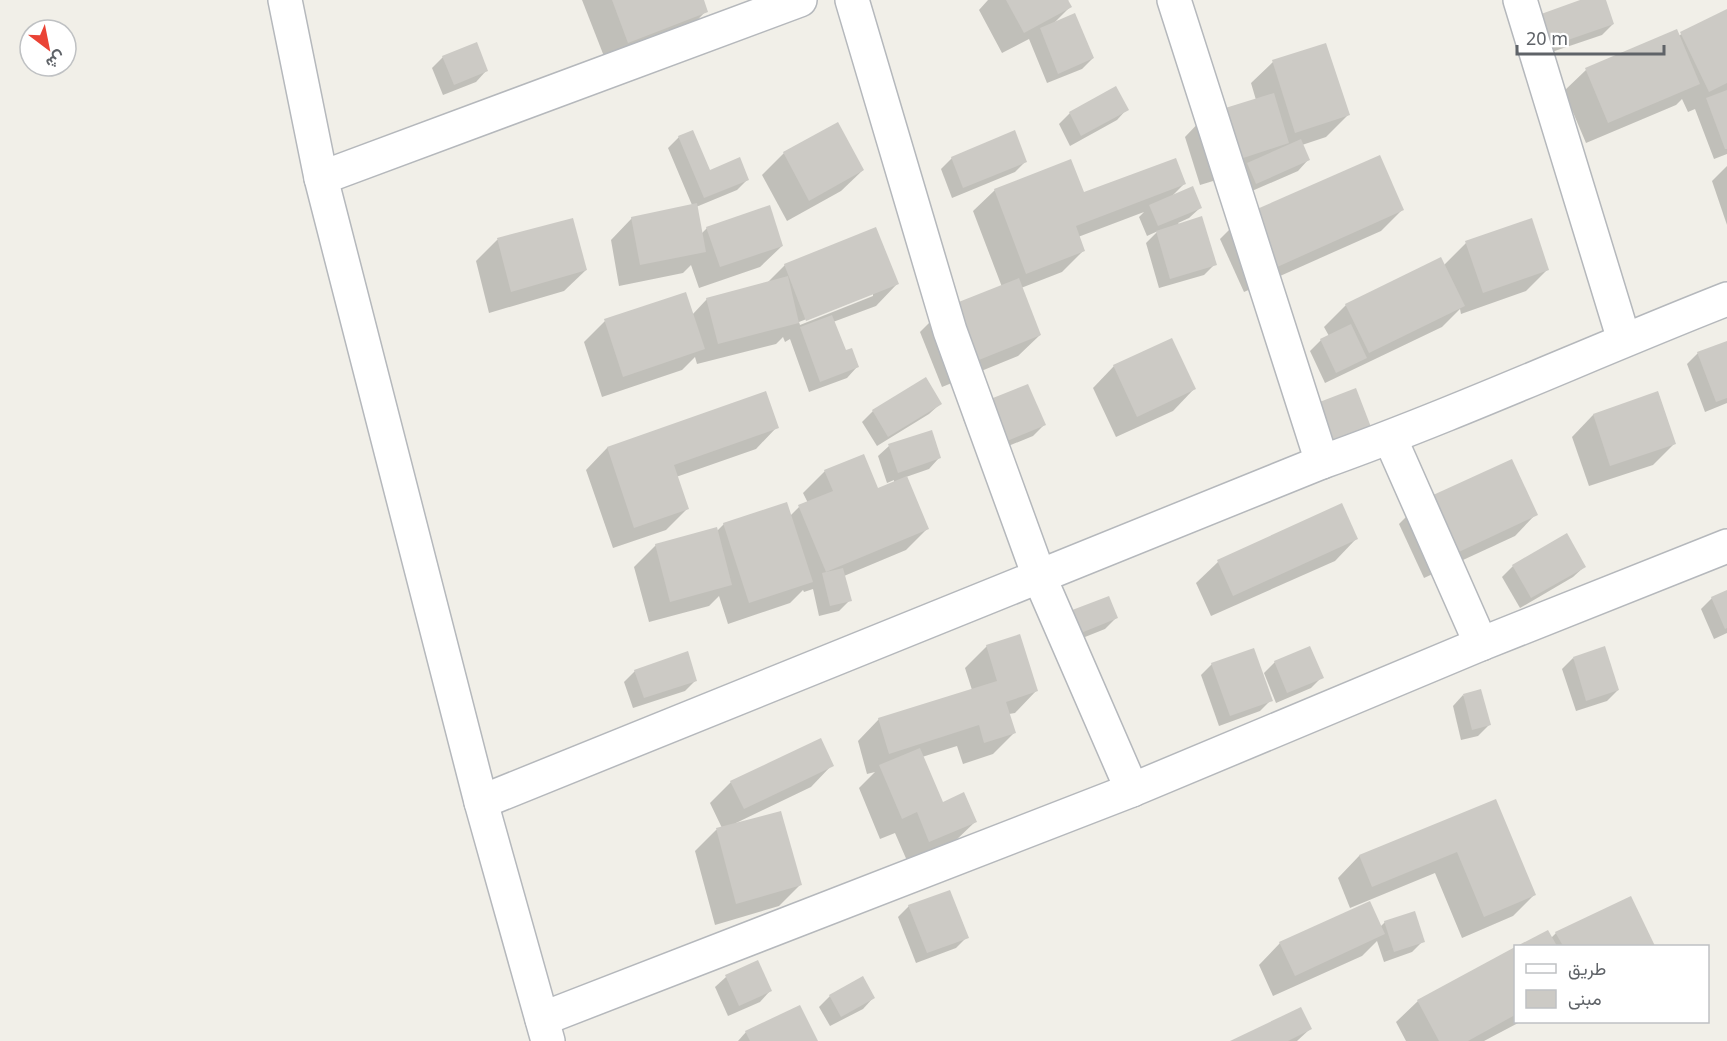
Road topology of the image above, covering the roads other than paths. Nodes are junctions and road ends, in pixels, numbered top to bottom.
1 (285, 0) edge
2 (800, 0) edge
3 (852, 0) edge
4 (1174, 0) edge
5 (1520, 0) edge
6 (321, 178) junction
7 (1727, 299) edge
8 (1624, 340) junction
9 (1390, 438) junction
10 (1322, 462) junction
11 (1727, 546) edge
12 (1039, 576) junction
13 (1481, 644) junction
14 (1132, 790) junction
15 (481, 802) junction
16 (545, 1030) edge

1 - 6 street
2 - 6 street
3 - 12 street
4 - 10 street
5 - 8 street
6 - 15 street
7 - 8 street
8 - 9 street
9 - 10 street
9 - 13 street
10 - 12 street
11 - 13 street
12 - 14 street
12 - 15 street
13 - 14 street
14 - 16 street
15 - 16 street

